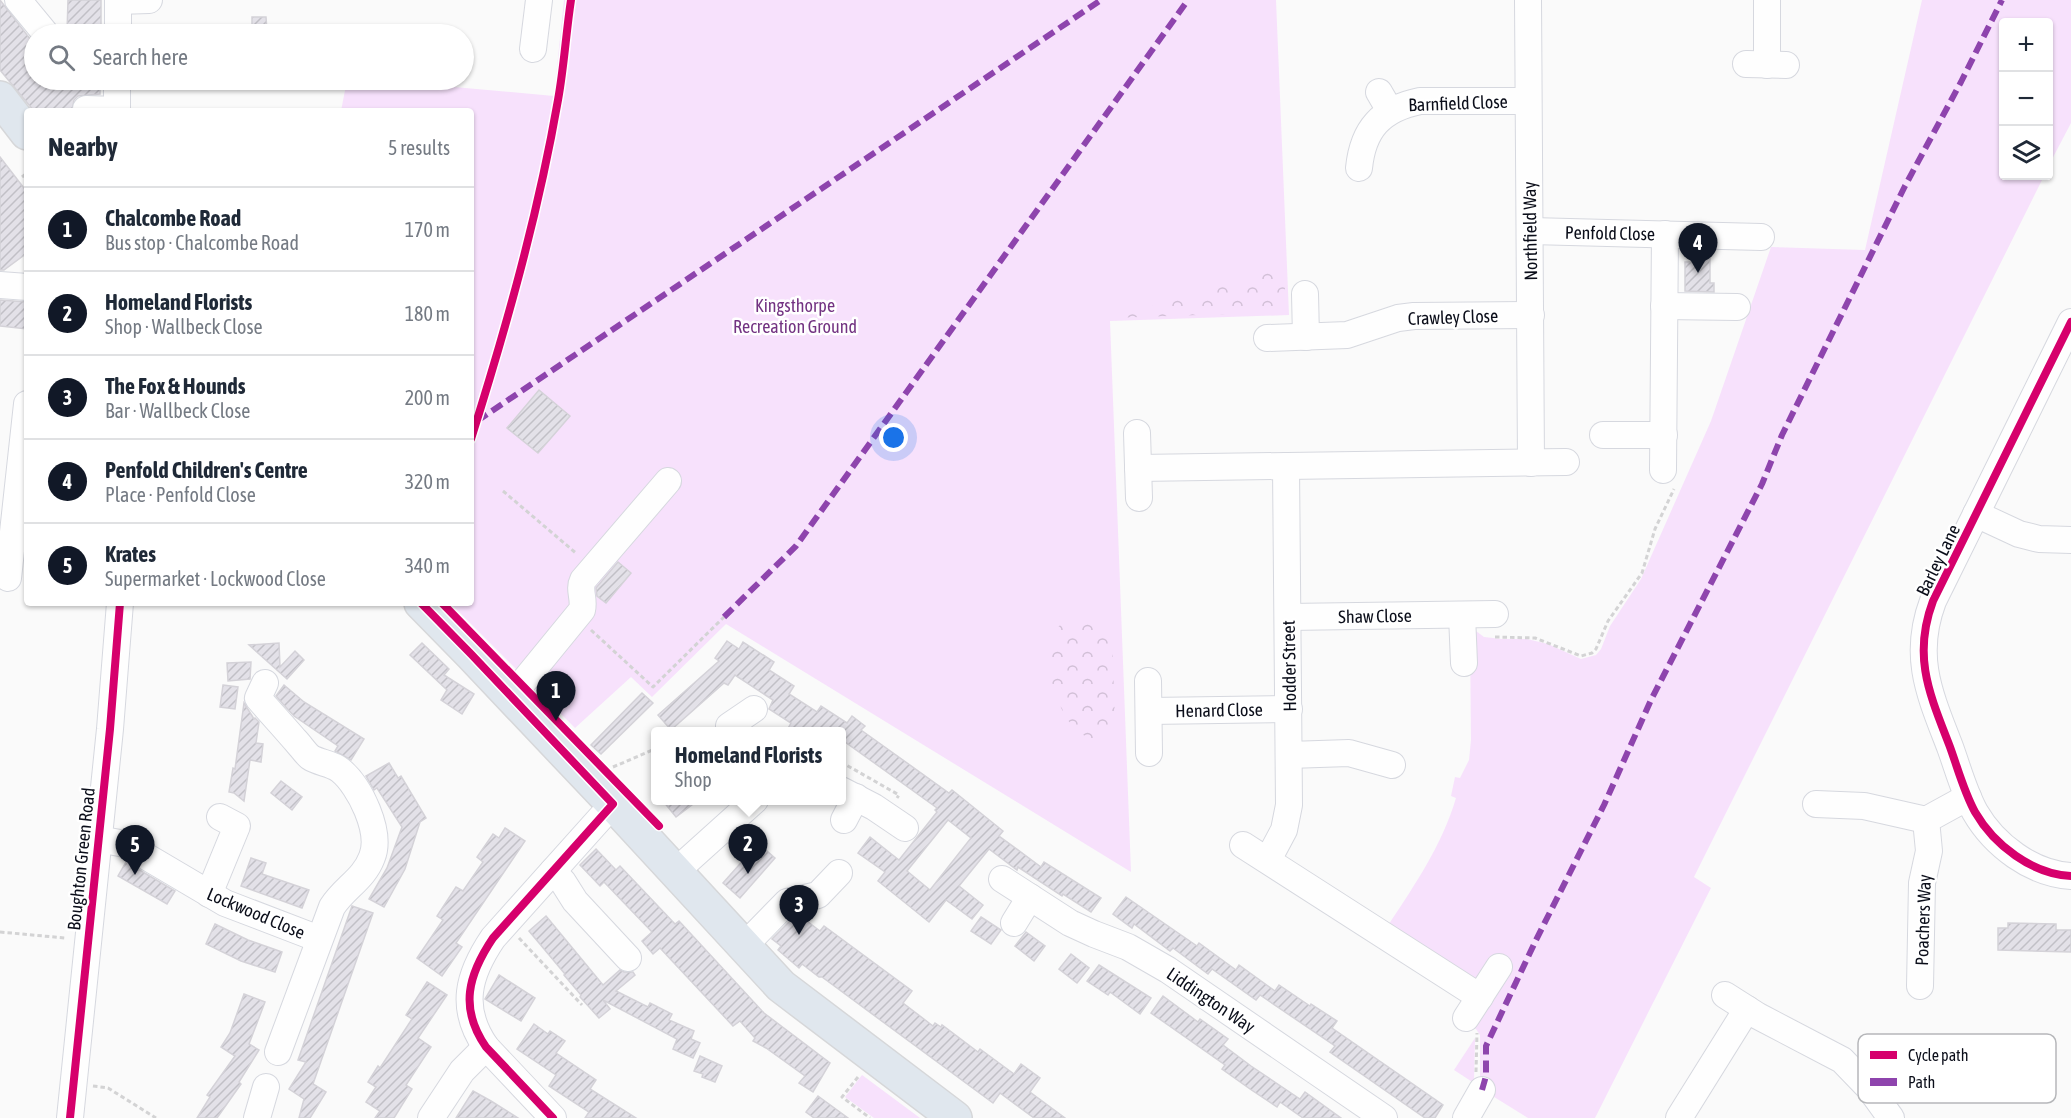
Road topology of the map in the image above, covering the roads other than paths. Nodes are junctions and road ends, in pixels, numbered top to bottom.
1 (18, 0) edge
2 (149, 0) edge
3 (539, 0) edge
4 (1528, 0) edge
5 (1767, 0) edge
6 (118, 1) edge
7 (38, 24) edge
8 (118, 24) edge
9 (533, 49) dead end
10 (1766, 65) dead end
11 (117, 90) edge
12 (1, 101) edge
13 (1528, 101) junction
14 (117, 108) edge
15 (24, 129) edge
16 (1359, 168) dead end
17 (1531, 231) junction
18 (1665, 234) junction
19 (1761, 237) dead end
20 (0, 285) edge
21 (24, 287) edge
22 (1305, 294) dead end
23 (1664, 306) junction
24 (1737, 307) dead end
25 (1531, 315) junction
26 (2071, 322) edge
27 (1306, 337) junction
28 (1267, 338) dead end
29 (24, 431) edge
30 (1137, 433) dead end
31 (1604, 435) dead end
32 (1664, 435) junction
33 (1566, 462) dead end
34 (1531, 463) junction
35 (1286, 466) junction
36 (1138, 468) junction
37 (1663, 470) road end
38 (668, 481) dead end
39 (1139, 498) dead end
40 (1976, 514) junction
41 (2071, 540) edge
42 (8, 578) dead end
43 (120, 606) edge
44 (424, 606) edge
45 (1462, 615) junction
46 (1288, 617) junction
47 (1493, 625) road end
48 (1464, 663) dead end
49 (1148, 681) dead end
50 (265, 684) dead end
51 (511, 697) junction
52 (1289, 709) junction
53 (1149, 711) junction
54 (1149, 753) dead end
55 (1289, 755) junction
56 (1392, 765) dead end
57 (613, 791) junction
58 (849, 794) edge
59 (1968, 797) junction
60 (1816, 804) dead end
61 (750, 805) edge
62 (219, 817) dead end
63 (844, 820) dead end
64 (1926, 820) junction
65 (905, 828) dead end
66 (98, 839) junction
67 (1243, 845) dead end
68 (1268, 860) junction
69 (553, 871) junction
70 (675, 872) junction
71 (839, 873) dead end
72 (2071, 876) edge
73 (1002, 879) dead end
74 (209, 894) junction
75 (1030, 897) junction
76 (1014, 923) dead end
77 (319, 939) junction
78 (743, 947) junction
79 (628, 958) dead end
80 (1499, 967) dead end
81 (1920, 986) dead end
82 (1725, 995) dead end
83 (1480, 997) junction
84 (1747, 1009) junction
85 (1466, 1018) road end
86 (486, 1047) junction
87 (278, 1052) dead end
88 (1858, 1077) edge
89 (1480, 1085) road end
90 (266, 1087) dead end
91 (1880, 1103) edge
92 (70, 1118) edge
93 (257, 1118) edge
94 (431, 1118) edge
95 (553, 1118) edge
96 (955, 1118) edge
97 (1384, 1118) edge
98 (1466, 1118) edge
99 (1679, 1118) edge
100 (1890, 1118) edge

1 - 7 street
2 - 6 street
3 - 9 street
4 - 13 street, Northfield Way
5 - 10 street
6 - 8 street
11 - 14 street
12 - 15 highway
13 - 16 street, Barnfield Close
13 - 17 street, Northfield Way
17 - 18 street, Penfold Close
17 - 25 street, Northfield Way
18 - 19 street, Penfold Close
18 - 23 street
20 - 21 street
22 - 27 street
23 - 24 street
23 - 32 street
25 - 27 street, Crawley Close
25 - 34 street, Northfield Way
26 - 40 street, Barley Lane
27 - 28 street, Crawley Close
29 - 42 street
30 - 36 street
31 - 32 street
32 - 37 street
33 - 34 street
34 - 35 street
35 - 36 street
35 - 46 street, Hodder Street
36 - 39 street
38 - 51 street
40 - 41 street
40 - 59 street, Barley Lane
43 - 66 street, Boughton Green Road
44 - 51 highway
45 - 46 street, Shaw Close
45 - 47 street, Shaw Close
45 - 48 street
46 - 52 street, Hodder Street
49 - 53 street, Henard Close
50 - 77 street, Lockwood Close
51 - 57 highway
52 - 53 street, Henard Close
52 - 55 street, Hodder Street
53 - 54 street, Henard Close
55 - 56 street
55 - 68 street, Hodder Street
57 - 69 street
57 - 70 highway
58 - 63 street
58 - 65 street
59 - 64 street
59 - 72 street, Barley Lane
60 - 64 street
61 - 70 street
62 - 74 street
64 - 81 street, Poachers Way
66 - 74 street, Lockwood Close
66 - 92 street, Boughton Green Road
67 - 68 street
68 - 83 street
69 - 79 street
69 - 86 street
70 - 78 highway
71 - 78 street
73 - 75 street, Liddington Way
74 - 77 street, Lockwood Close
75 - 76 street
75 - 97 street, Liddington Way
77 - 87 street, Lockwood Close
78 - 96 highway
80 - 83 street
82 - 84 street
83 - 85 street
84 - 88 street
84 - 99 street
86 - 94 street
86 - 95 street
89 - 98 street
90 - 93 street
91 - 100 street

